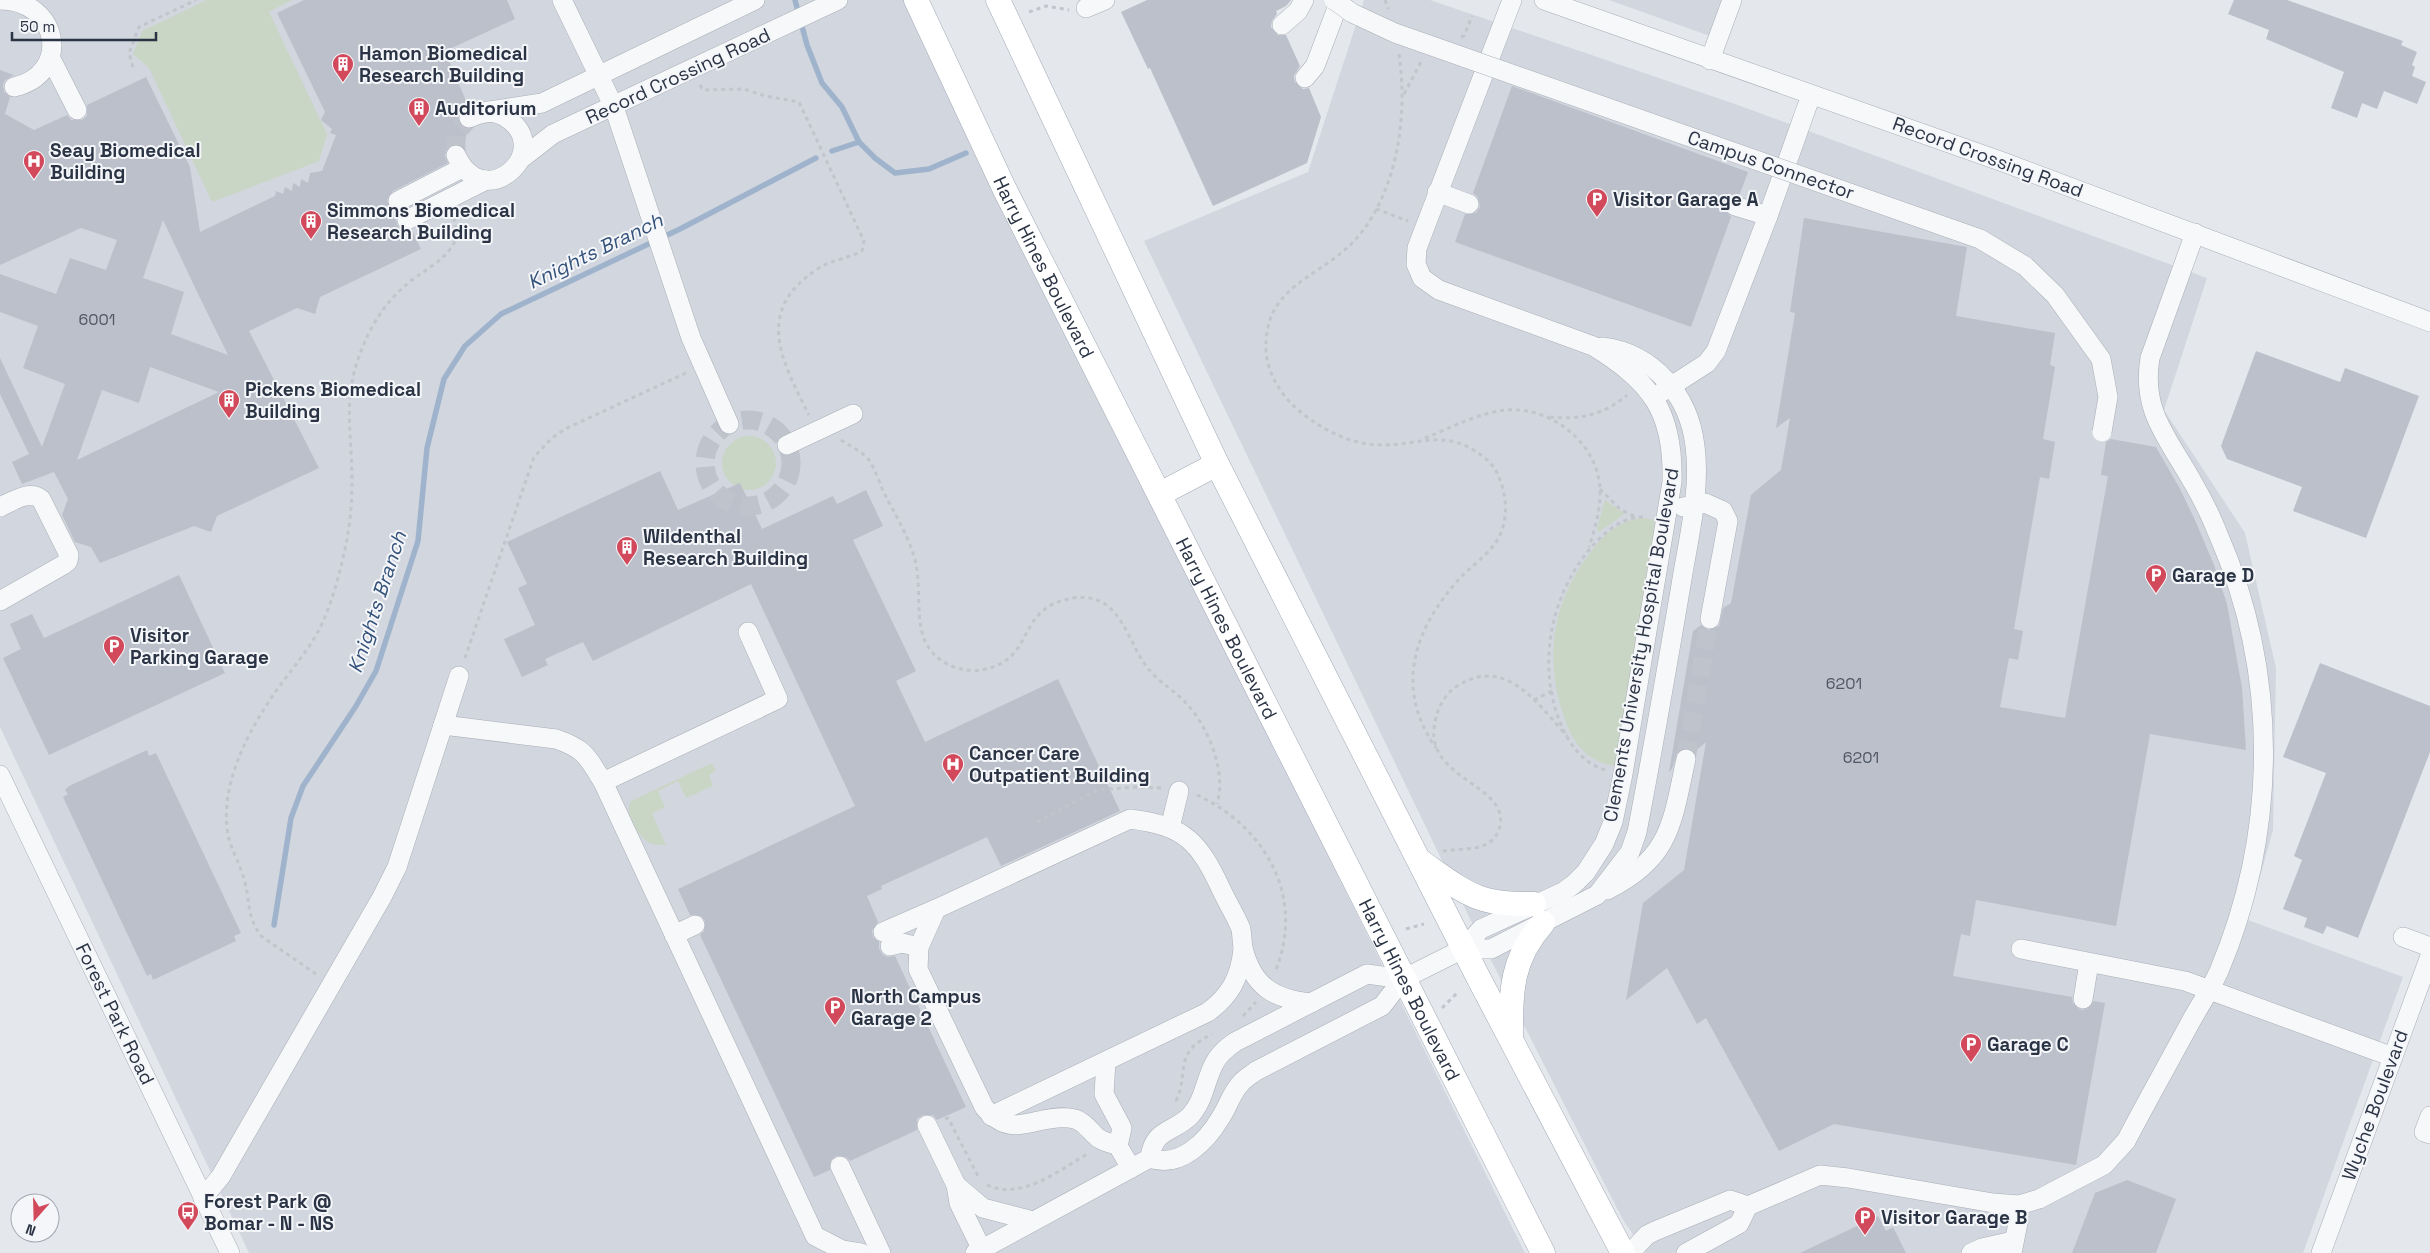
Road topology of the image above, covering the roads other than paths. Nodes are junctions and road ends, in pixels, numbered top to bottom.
1 (0, 0) edge
2 (46, 0) edge
3 (562, 0) edge
4 (755, 0) edge
5 (916, 0) edge
6 (998, 0) edge
7 (1105, 0) edge
8 (1304, 0) edge
9 (1334, 0) edge
10 (1340, 0) edge
11 (1512, 0) edge
12 (1544, 0) edge
13 (1732, 0) edge
14 (833, 3) edge
15 (1079, 10) road end
16 (47, 23) junction
17 (1282, 25) dead end
18 (50, 57) junction
19 (1710, 60) junction
20 (599, 75) junction
21 (1305, 78) dead end
22 (14, 87) dead end
23 (1810, 95) junction
24 (614, 106) junction
25 (77, 110) dead end
26 (522, 158) junction
27 (486, 180) junction
28 (1437, 192) junction
29 (398, 201) dead end
30 (1469, 204) dead end
31 (1736, 206) dead end
32 (1768, 216) junction
33 (407, 220) dead end
34 (2195, 233) junction
35 (2430, 322) edge
36 (1593, 346) junction
37 (1672, 384) junction
38 (1655, 397) junction
39 (853, 414) dead end
40 (729, 424) dead end
41 (2102, 432) dead end
42 (787, 445) dead end
43 (1217, 464) junction
44 (1160, 494) junction
45 (1694, 504) junction
46 (0, 506) edge
47 (1660, 514) junction
48 (2, 594) edge
49 (1710, 619) tunnel mouth
50 (748, 632) dead end
51 (459, 676) road end
52 (442, 725) junction
53 (1686, 759) tunnel mouth
54 (0, 775) edge
55 (603, 782) junction
56 (1179, 791) road end
57 (1170, 828) junction
58 (1428, 856) junction
59 (1597, 895) junction
60 (936, 908) junction
61 (1539, 914) junction
62 (695, 925) dead end
63 (674, 935) junction
64 (2403, 937) dead end
65 (919, 947) junction
66 (2430, 947) edge
67 (1244, 949) junction
68 (1463, 949) junction
69 (2021, 949) dead end
70 (2430, 956) edge
71 (2089, 963) junction
72 (1403, 979) junction
73 (2210, 989) junction
74 (2083, 999) dead end
75 (1312, 1003) junction
76 (1511, 1040) junction
77 (2393, 1057) junction
78 (1106, 1062) junction
79 (991, 1116) junction
80 (2430, 1116) edge
81 (935, 1121) road end
82 (2430, 1134) edge
83 (1118, 1146) junction
84 (1150, 1158) junction
85 (840, 1166) dead end
86 (1131, 1168) junction
87 (956, 1185) junction
88 (203, 1198) junction
89 (2019, 1205) junction
90 (1748, 1206) junction
91 (1033, 1221) junction
92 (2008, 1246) edge
93 (979, 1251) edge
94 (230, 1253) edge
95 (861, 1253) edge
96 (881, 1253) edge
97 (1543, 1253) edge
98 (1623, 1253) edge
99 (1630, 1253) edge
100 (1686, 1253) edge
101 (1971, 1253) edge
102 (2321, 1253) edge

1 - 16 street
2 - 16 street
3 - 20 street
4 - 20 street, Record Crossing Road
5 - 44 main road, Harry Hines Boulevard
6 - 43 main road
7 - 15 street
8 - 17 street
9 - 41 street, Campus Connector, bridge
10 - 21 street
11 - 28 street
12 - 19 street, Record Crossing Road
13 - 19 street
14 - 24 street, Record Crossing Road
16 - 18 street
18 - 22 street
18 - 25 street
19 - 23 street, Record Crossing Road
20 - 24 street
20 - 26 street, Record Crossing Road
23 - 32 street
23 - 34 street, Record Crossing Road
24 - 26 street, Record Crossing Road
24 - 40 street
26 - 27 street, Record Crossing Road
27 - 29 street
27 - 33 street, Record Crossing Road
28 - 30 street
28 - 36 street
31 - 32 street
32 - 37 street
34 - 35 street, Record Crossing Road
34 - 73 street
36 - 37 street
36 - 38 street
37 - 38 street
37 - 45 street, Clements University Hospital Boulevard
38 - 47 street, Clements University Hospital Boulevard
39 - 42 street
43 - 44 main road
43 - 58 main road
44 - 72 main road, Harry Hines Boulevard
45 - 47 street
45 - 49 street
45 - 59 street, Clements University Hospital Boulevard
46 - 48 street
47 - 61 street, Clements University Hospital Boulevard
50 - 55 street
51 - 52 street
52 - 55 street
52 - 88 street
53 - 59 street
54 - 88 street, Forest Park Road
55 - 63 street
56 - 57 street
57 - 60 street
57 - 67 street
58 - 61 main road
58 - 68 main road
59 - 61 street, Clements University Hospital Boulevard
60 - 65 street
60 - 65 street
61 - 68 street, Clements University Hospital Boulevard
61 - 76 main road
62 - 63 street
63 - 95 street
64 - 66 street
65 - 79 street
67 - 75 street
67 - 78 street
68 - 72 street
68 - 76 main road
69 - 71 street
70 - 77 street, Wyche Boulevard
71 - 73 street
71 - 74 street
72 - 75 street
72 - 84 street
72 - 97 main road, Harry Hines Boulevard
73 - 77 street
73 - 89 street
75 - 84 street
76 - 98 main road
77 - 102 street, Wyche Boulevard
78 - 79 street
78 - 83 street
79 - 83 street
80 - 82 street
81 - 87 street
83 - 86 street
84 - 86 street
85 - 96 street
86 - 91 street
87 - 91 street
87 - 93 street
88 - 94 street, Forest Park Road
89 - 90 street
89 - 92 street
90 - 99 street
90 - 100 street
91 - 93 street
92 - 101 street

